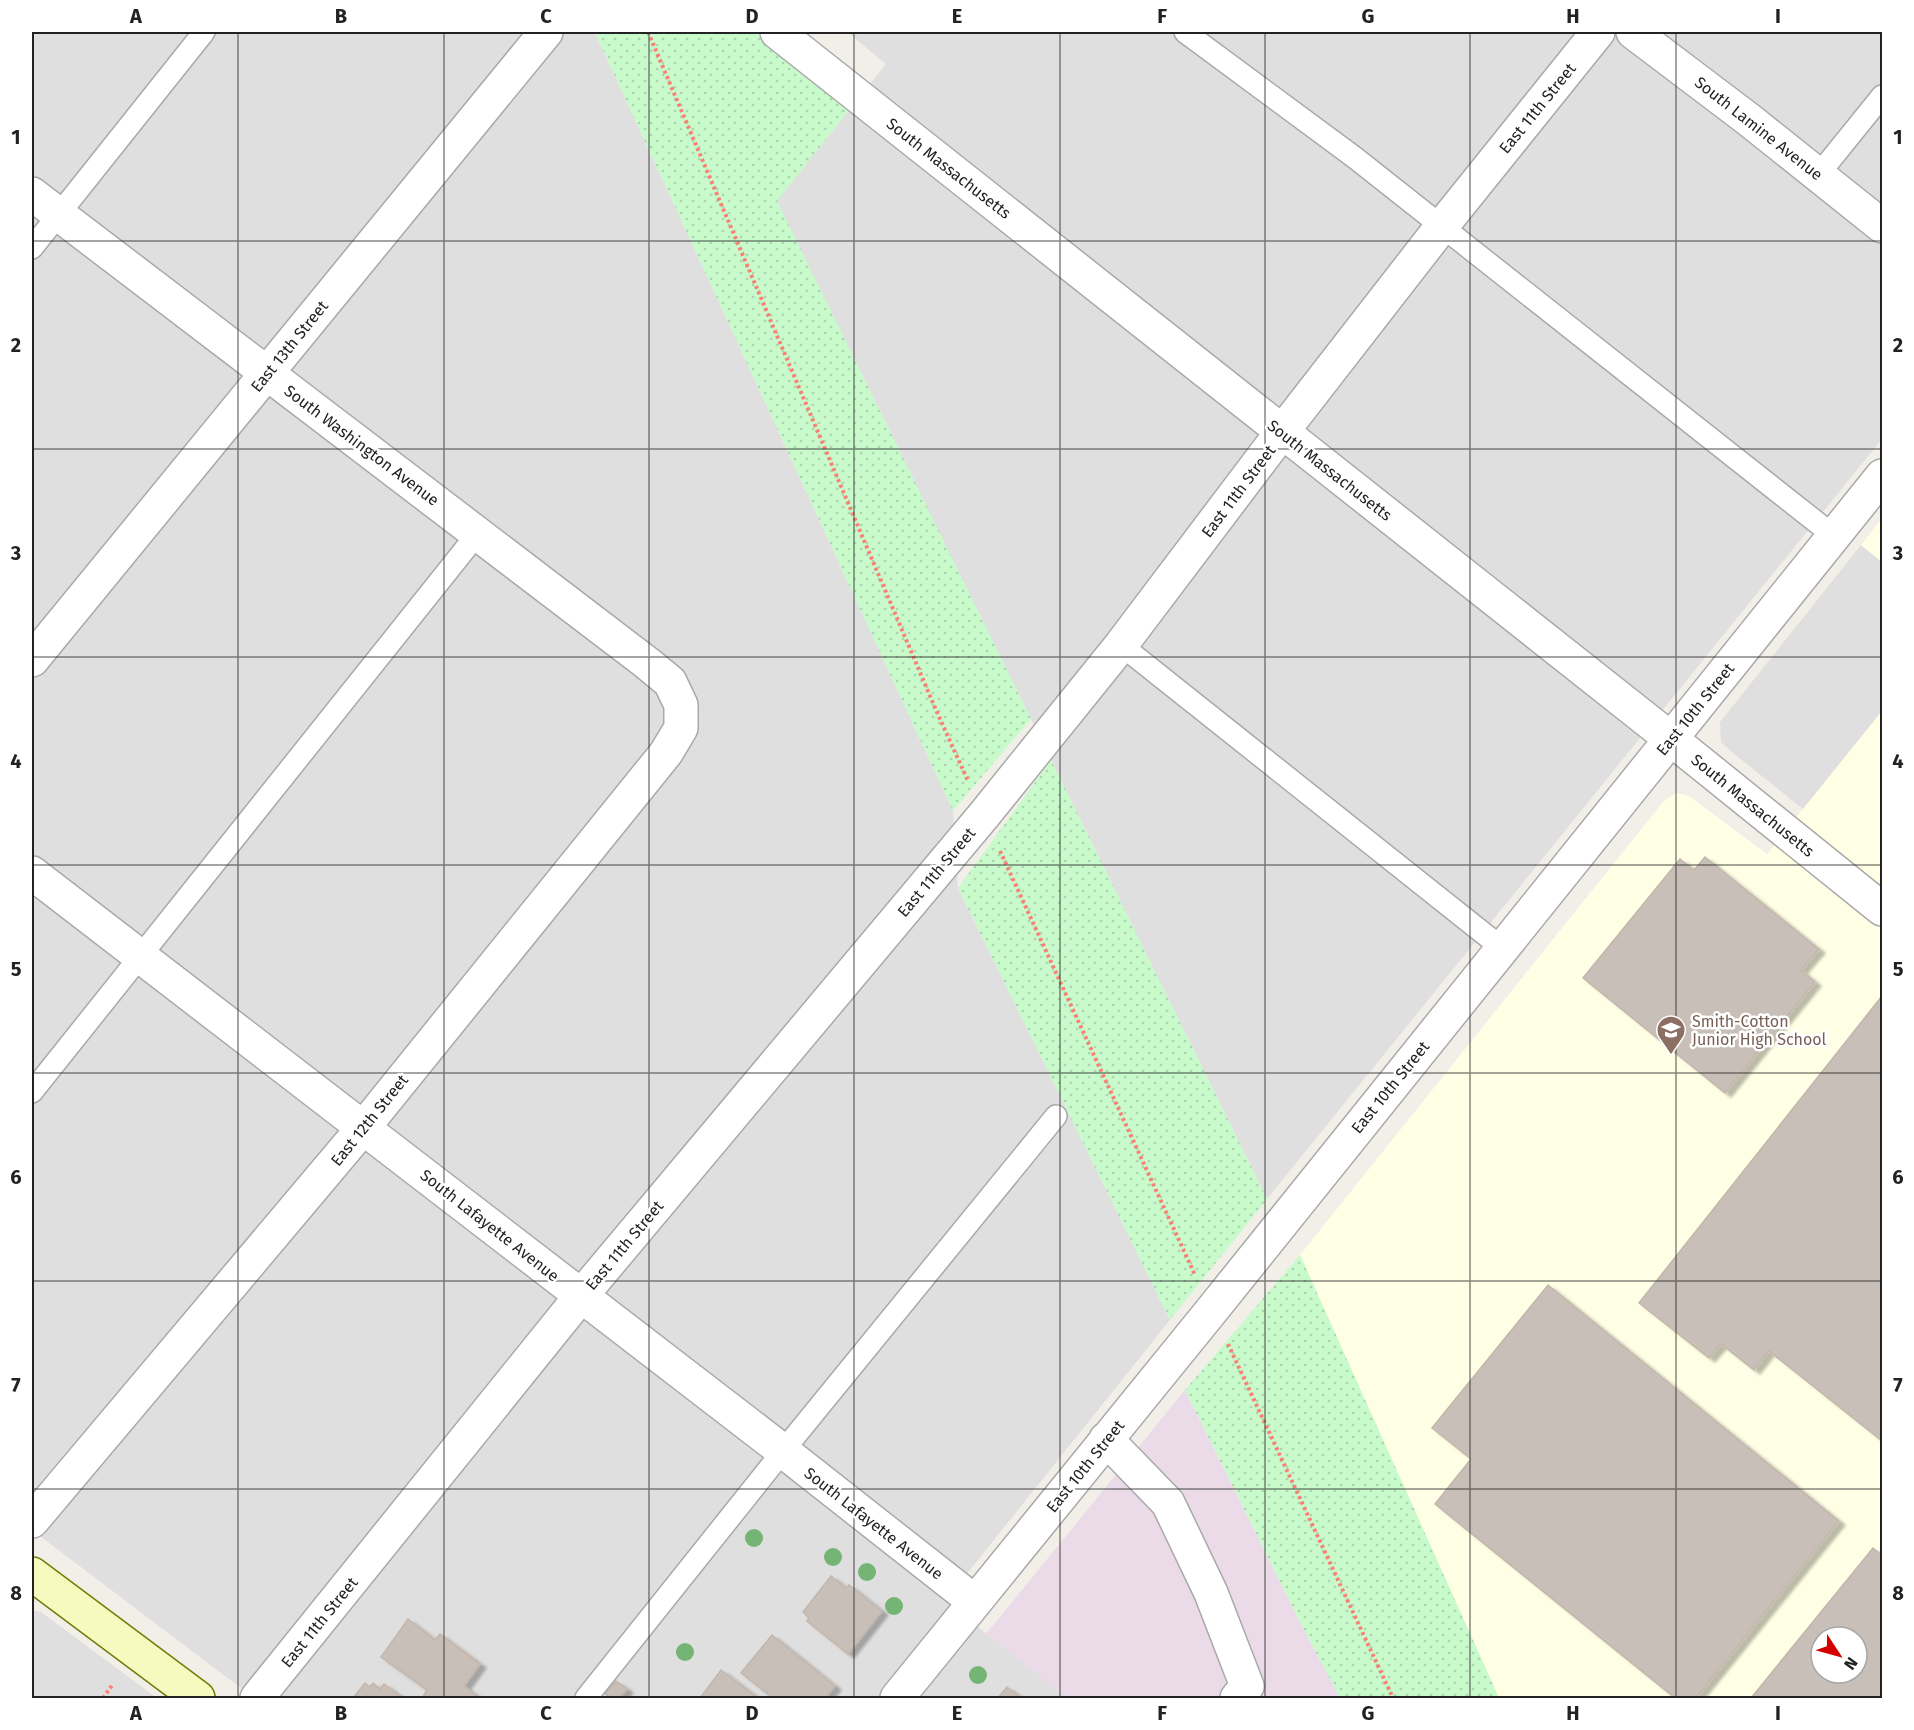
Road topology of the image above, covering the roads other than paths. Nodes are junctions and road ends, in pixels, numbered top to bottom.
1 (204, 32) edge
2 (546, 32) edge
3 (777, 32) edge
4 (1185, 32) edge
5 (1598, 32) edge
6 (1633, 32) edge
7 (1882, 96) edge
8 (1819, 174) junction
9 (32, 194) edge
10 (59, 215) junction
11 (1442, 226) junction
12 (1882, 226) edge
13 (32, 248) edge
14 (267, 373) junction
15 (1282, 432) junction
16 (1882, 476) edge
17 (478, 533) junction
18 (1834, 536) junction
19 (1121, 645) junction
20 (32, 660) edge
21 (681, 705) joint
22 (1671, 739) junction
23 (32, 873) edge
24 (1882, 909) edge
25 (1502, 948) junction
26 (140, 956) junction
27 (32, 1092) edge
28 (1056, 1116) dead end
29 (363, 1128) junction
30 (581, 1296) junction
31 (1106, 1439) junction
32 (783, 1452) junction
33 (32, 1521) edge
34 (32, 1574) edge
35 (975, 1602) junction
36 (198, 1698) edge
37 (257, 1698) edge
38 (586, 1698) edge
39 (897, 1698) edge
40 (1237, 1698) edge

1 - 10 lane
2 - 14 street, East 13th Street
3 - 15 street, South Massachusetts
4 - 11 lane
5 - 11 street, East 11th Street
6 - 8 street, South Lamine Avenue
7 - 8 lane
8 - 12 street, South Lamine Avenue
9 - 10 street, South Washington Avenue
10 - 13 lane
10 - 14 street, South Washington Avenue
11 - 15 street, East 11th Street
11 - 18 lane
14 - 17 street, South Washington Avenue
14 - 20 street, East 13th Street
15 - 19 street, East 11th Street
15 - 22 street, South Massachusetts
16 - 18 street, East 10th Street
17 - 21 street, South Washington Avenue
17 - 26 lane
18 - 22 street, East 10th Street
19 - 25 lane
19 - 30 street, East 11th Street
21 - 29 street, East 12th Street
22 - 24 street, South Massachusetts
22 - 25 street, East 10th Street
23 - 26 street, South Lafayette Avenue
25 - 31 street, East 10th Street
26 - 27 lane
26 - 29 street, South Lafayette Avenue
28 - 32 lane
29 - 30 street, South Lafayette Avenue
29 - 33 street, East 12th Street
30 - 32 street, South Lafayette Avenue
30 - 37 street, East 11th Street
31 - 35 street, East 10th Street
31 - 40 street
32 - 35 street, South Lafayette Avenue
32 - 38 lane
34 - 36 main road
35 - 39 street, East 10th Street

